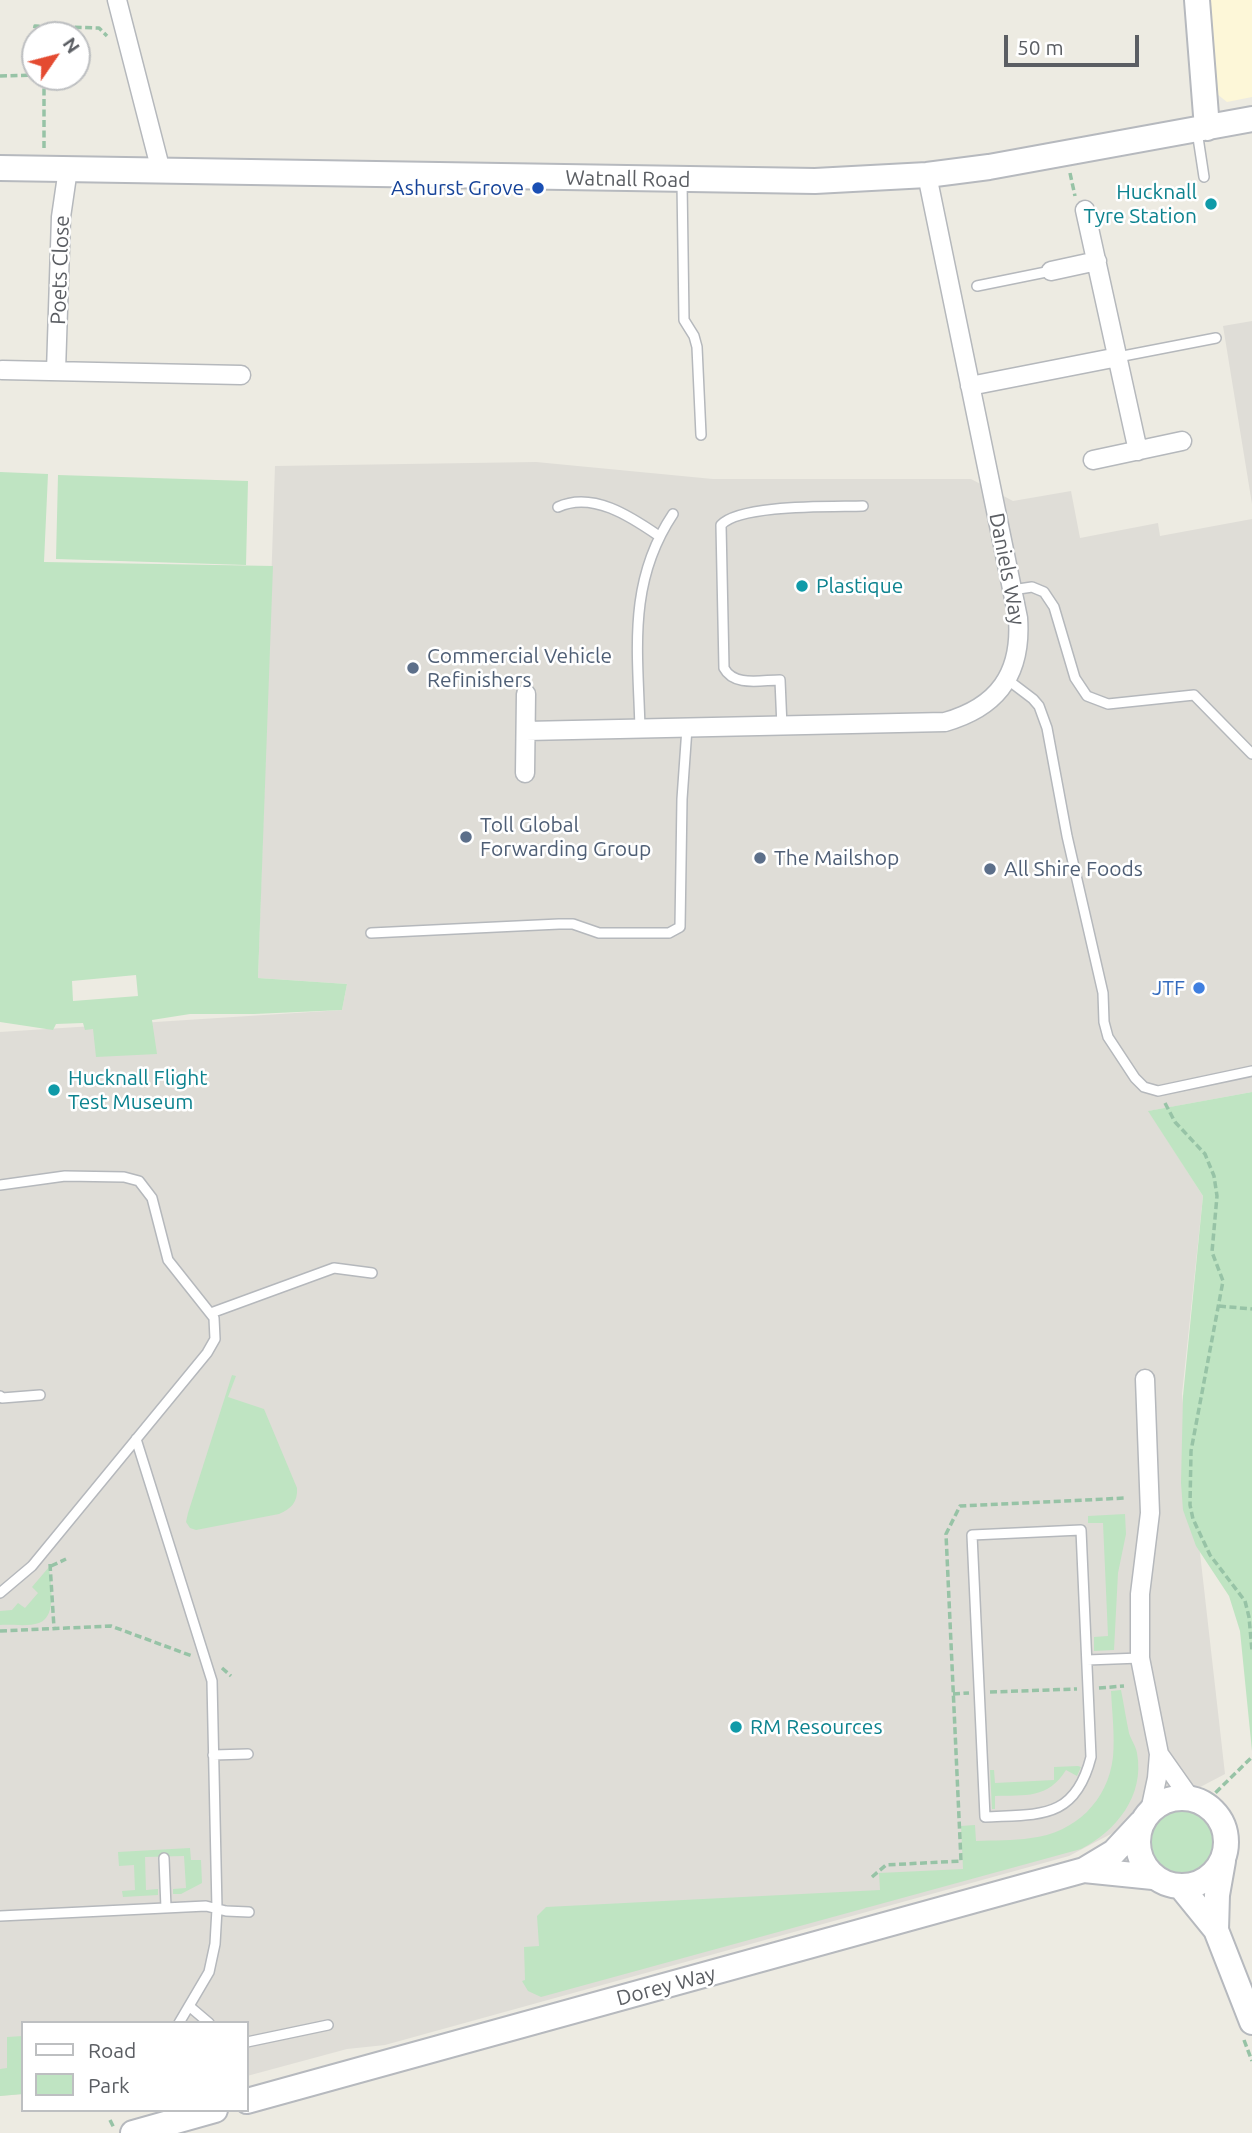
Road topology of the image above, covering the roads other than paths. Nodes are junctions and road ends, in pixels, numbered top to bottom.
1 (117, 0) edge
2 (1197, 0) edge
3 (1252, 119) edge
4 (1202, 129) junction
5 (0, 168) edge
6 (68, 169) junction
7 (160, 171) junction
8 (927, 175) junction
9 (1204, 177) dead end
10 (682, 180) junction
11 (1086, 210) road end
12 (1097, 261) junction
13 (1052, 271) joint
14 (977, 286) dead end
15 (1216, 338) dead end
16 (1118, 357) junction
17 (2, 370) dead end
18 (56, 371) junction
19 (241, 375) dead end
20 (970, 386) junction
21 (701, 435) dead end
22 (1182, 441) dead end
23 (1138, 451) junction
24 (1093, 460) dead end
25 (863, 506) dead end
26 (558, 508) dead end
27 (673, 514) dead end
28 (659, 536) junction
29 (1012, 590) junction
30 (1007, 680) junction
31 (526, 694) dead end
32 (782, 727) junction
33 (687, 728) junction
34 (640, 729) junction
35 (526, 731) junction
36 (1252, 754) edge
37 (525, 773) dead end
38 (371, 933) dead end
39 (1252, 1072) edge
40 (0, 1185) edge
41 (372, 1273) dead end
42 (211, 1313) junction
43 (1145, 1379) dead end
44 (40, 1395) dead end
45 (0, 1396) edge
46 (136, 1439) junction
47 (0, 1593) edge
48 (1140, 1658) junction
49 (1087, 1660) junction
50 (248, 1754) dead end
51 (1159, 1754) junction
52 (214, 1755) junction
53 (1197, 1801) junction
54 (1145, 1817) junction
55 (1224, 1854) junction
56 (164, 1858) dead end
57 (1084, 1870) junction
58 (1153, 1877) junction
59 (1181, 1887) junction
60 (166, 1908) junction
61 (217, 1909) junction
62 (249, 1912) dead end
63 (0, 1916) edge
64 (1216, 1930) junction
65 (189, 2006) junction
66 (180, 2021) edge
67 (207, 2021) edge
68 (328, 2025) dead end
69 (1247, 2029) edge
70 (248, 2042) edge
71 (248, 2101) edge
72 (201, 2112) edge
73 (181, 2115) edge
74 (133, 2133) edge

1 - 7 street
2 - 4 street
3 - 4 street, Watnall Road
4 - 8 street, Watnall Road
4 - 9 lane
5 - 6 street, Watnall Road
6 - 7 street, Watnall Road
6 - 18 street, Poets Close
7 - 10 street, Watnall Road
8 - 10 street, Watnall Road
8 - 20 street, Daniels Way
10 - 21 lane
11 - 12 street
12 - 13 street
12 - 16 street
13 - 14 lane
15 - 16 lane
16 - 20 street
16 - 23 street
17 - 18 street
18 - 19 street
20 - 29 street, Daniels Way
22 - 23 street
23 - 24 street
25 - 32 lane
26 - 28 lane
27 - 28 lane
28 - 34 lane
29 - 30 street, Daniels Way
29 - 36 lane
30 - 32 street, Daniels Way
30 - 39 lane
31 - 35 street
32 - 33 street, Daniels Way
33 - 34 street, Daniels Way
33 - 38 lane
34 - 35 street, Daniels Way
35 - 37 street
40 - 42 lane
41 - 42 lane
42 - 46 lane
43 - 48 street
44 - 45 lane
46 - 47 lane
46 - 52 lane
48 - 49 lane
48 - 51 street
49 - 49 lane
50 - 52 lane
51 - 53 street
51 - 54 street
52 - 61 lane
53 - 54 street
53 - 55 street
54 - 57 street, Dorey Way
54 - 58 street
55 - 59 street
55 - 64 street
56 - 60 lane
57 - 58 street, Dorey Way
57 - 71 street, Dorey Way
58 - 59 street
59 - 64 street
60 - 61 lane
60 - 63 lane
61 - 62 lane
61 - 65 lane
64 - 69 street
65 - 66 lane
65 - 67 lane
68 - 70 lane
72 - 73 street
73 - 74 street

